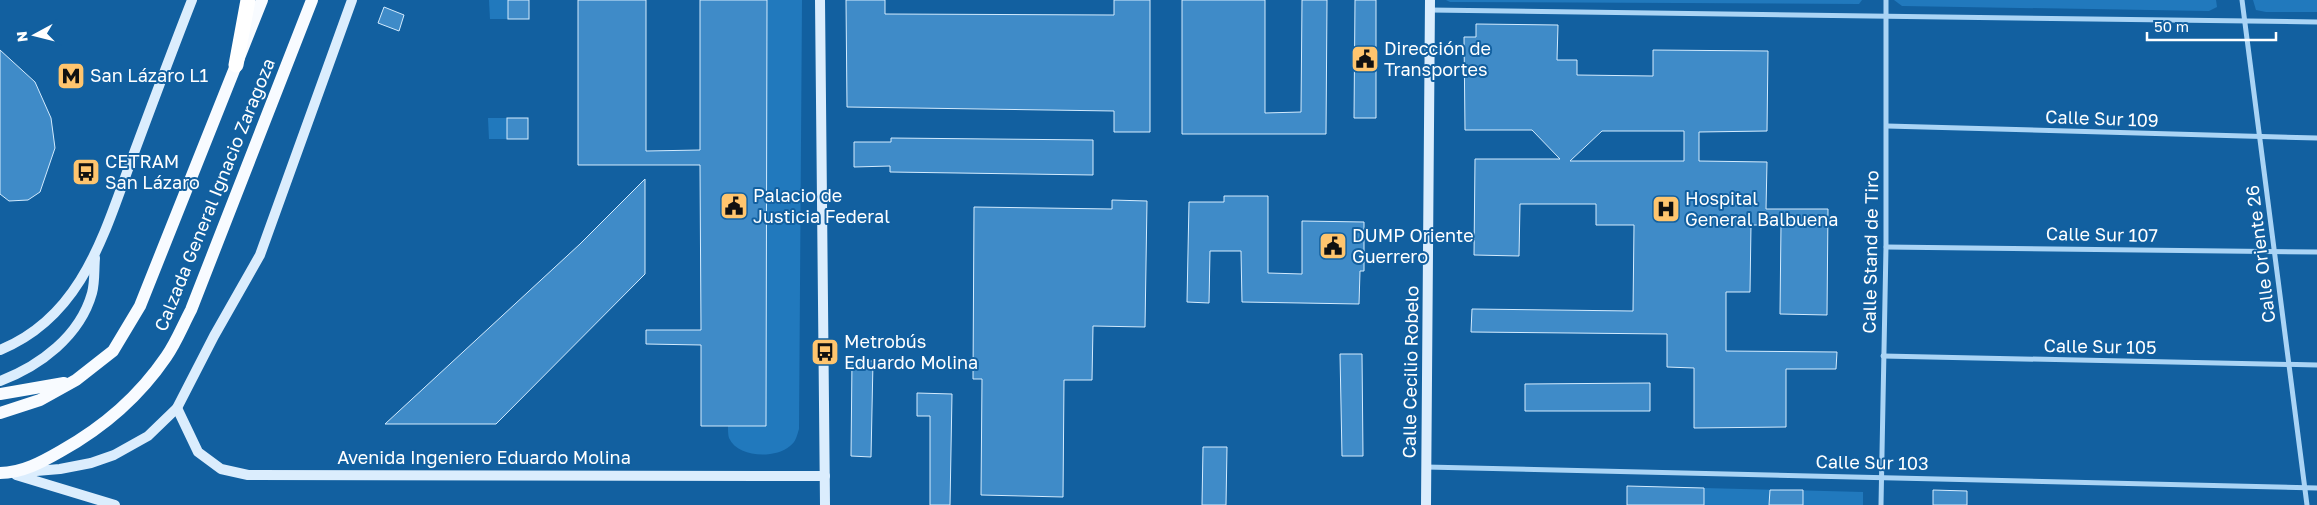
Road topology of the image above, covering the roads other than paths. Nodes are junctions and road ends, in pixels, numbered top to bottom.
1 (192, 0) edge
2 (248, 0) edge
3 (262, 0) edge
4 (312, 0) edge
5 (352, 0) edge
6 (820, 0) edge
7 (1886, 0) edge
8 (2242, 0) edge
9 (1429, 5) edge
10 (1887, 16) junction
11 (2245, 21) junction
12 (2317, 22) edge
13 (236, 65) junction
14 (1887, 126) junction
15 (2260, 137) junction
16 (2317, 138) edge
17 (1886, 247) junction
18 (2274, 251) junction
19 (2317, 252) edge
20 (95, 257) junction
21 (0, 350) edge
22 (1883, 356) junction
23 (2288, 364) junction
24 (2317, 365) edge
25 (76, 380) junction
26 (0, 381) edge
27 (0, 394) edge
28 (177, 408) junction
29 (0, 413) edge
30 (1426, 467) junction
31 (5, 473) edge
32 (825, 476) junction
33 (1880, 477) junction
34 (2304, 488) junction
35 (2317, 488) edge
36 (115, 505) edge
37 (825, 505) edge
38 (1426, 505) edge
39 (1881, 505) edge
40 (2307, 505) edge

1 - 20 street
2 - 13 highway
3 - 13 main road, Calzada General Ignacio Zaragoza
4 - 31 main road, Calzada General Ignacio Zaragoza
5 - 28 street
6 - 32 street
7 - 10 street, Calle Stand de Tiro
8 - 11 street, Calle Oriente 26
9 - 10 street
9 - 30 street, Calle Cecilio Robelo
10 - 11 street
10 - 14 street, Calle Stand de Tiro
11 - 12 street
11 - 15 street, Calle Oriente 26
13 - 25 main road, Calzada General Ignacio Zaragoza
14 - 15 street, Calle Sur 109
14 - 17 street, Calle Stand de Tiro
15 - 16 street, Calle Sur 109
15 - 18 street, Calle Oriente 26
17 - 18 street, Calle Sur 107
17 - 22 street, Calle Stand de Tiro
18 - 19 street, Calle Sur 107
18 - 23 street, Calle Oriente 26
20 - 21 street
20 - 26 street
22 - 23 street, Calle Sur 105
22 - 33 street, Calle Stand de Tiro
23 - 24 street, Calle Sur 105
23 - 34 street, Calle Oriente 26
25 - 27 main road
25 - 29 main road
28 - 31 street
28 - 32 street, Avenida Ingeniero Eduardo Molina
30 - 33 street, Calle Sur 103
30 - 38 street, Calle Cecilio Robelo
31 - 36 street
32 - 37 street
33 - 34 street, Calle Sur 103
33 - 39 street, Calle Stand de Tiro
34 - 35 street, Calle Sur 103
34 - 40 street, Calle Oriente 26

